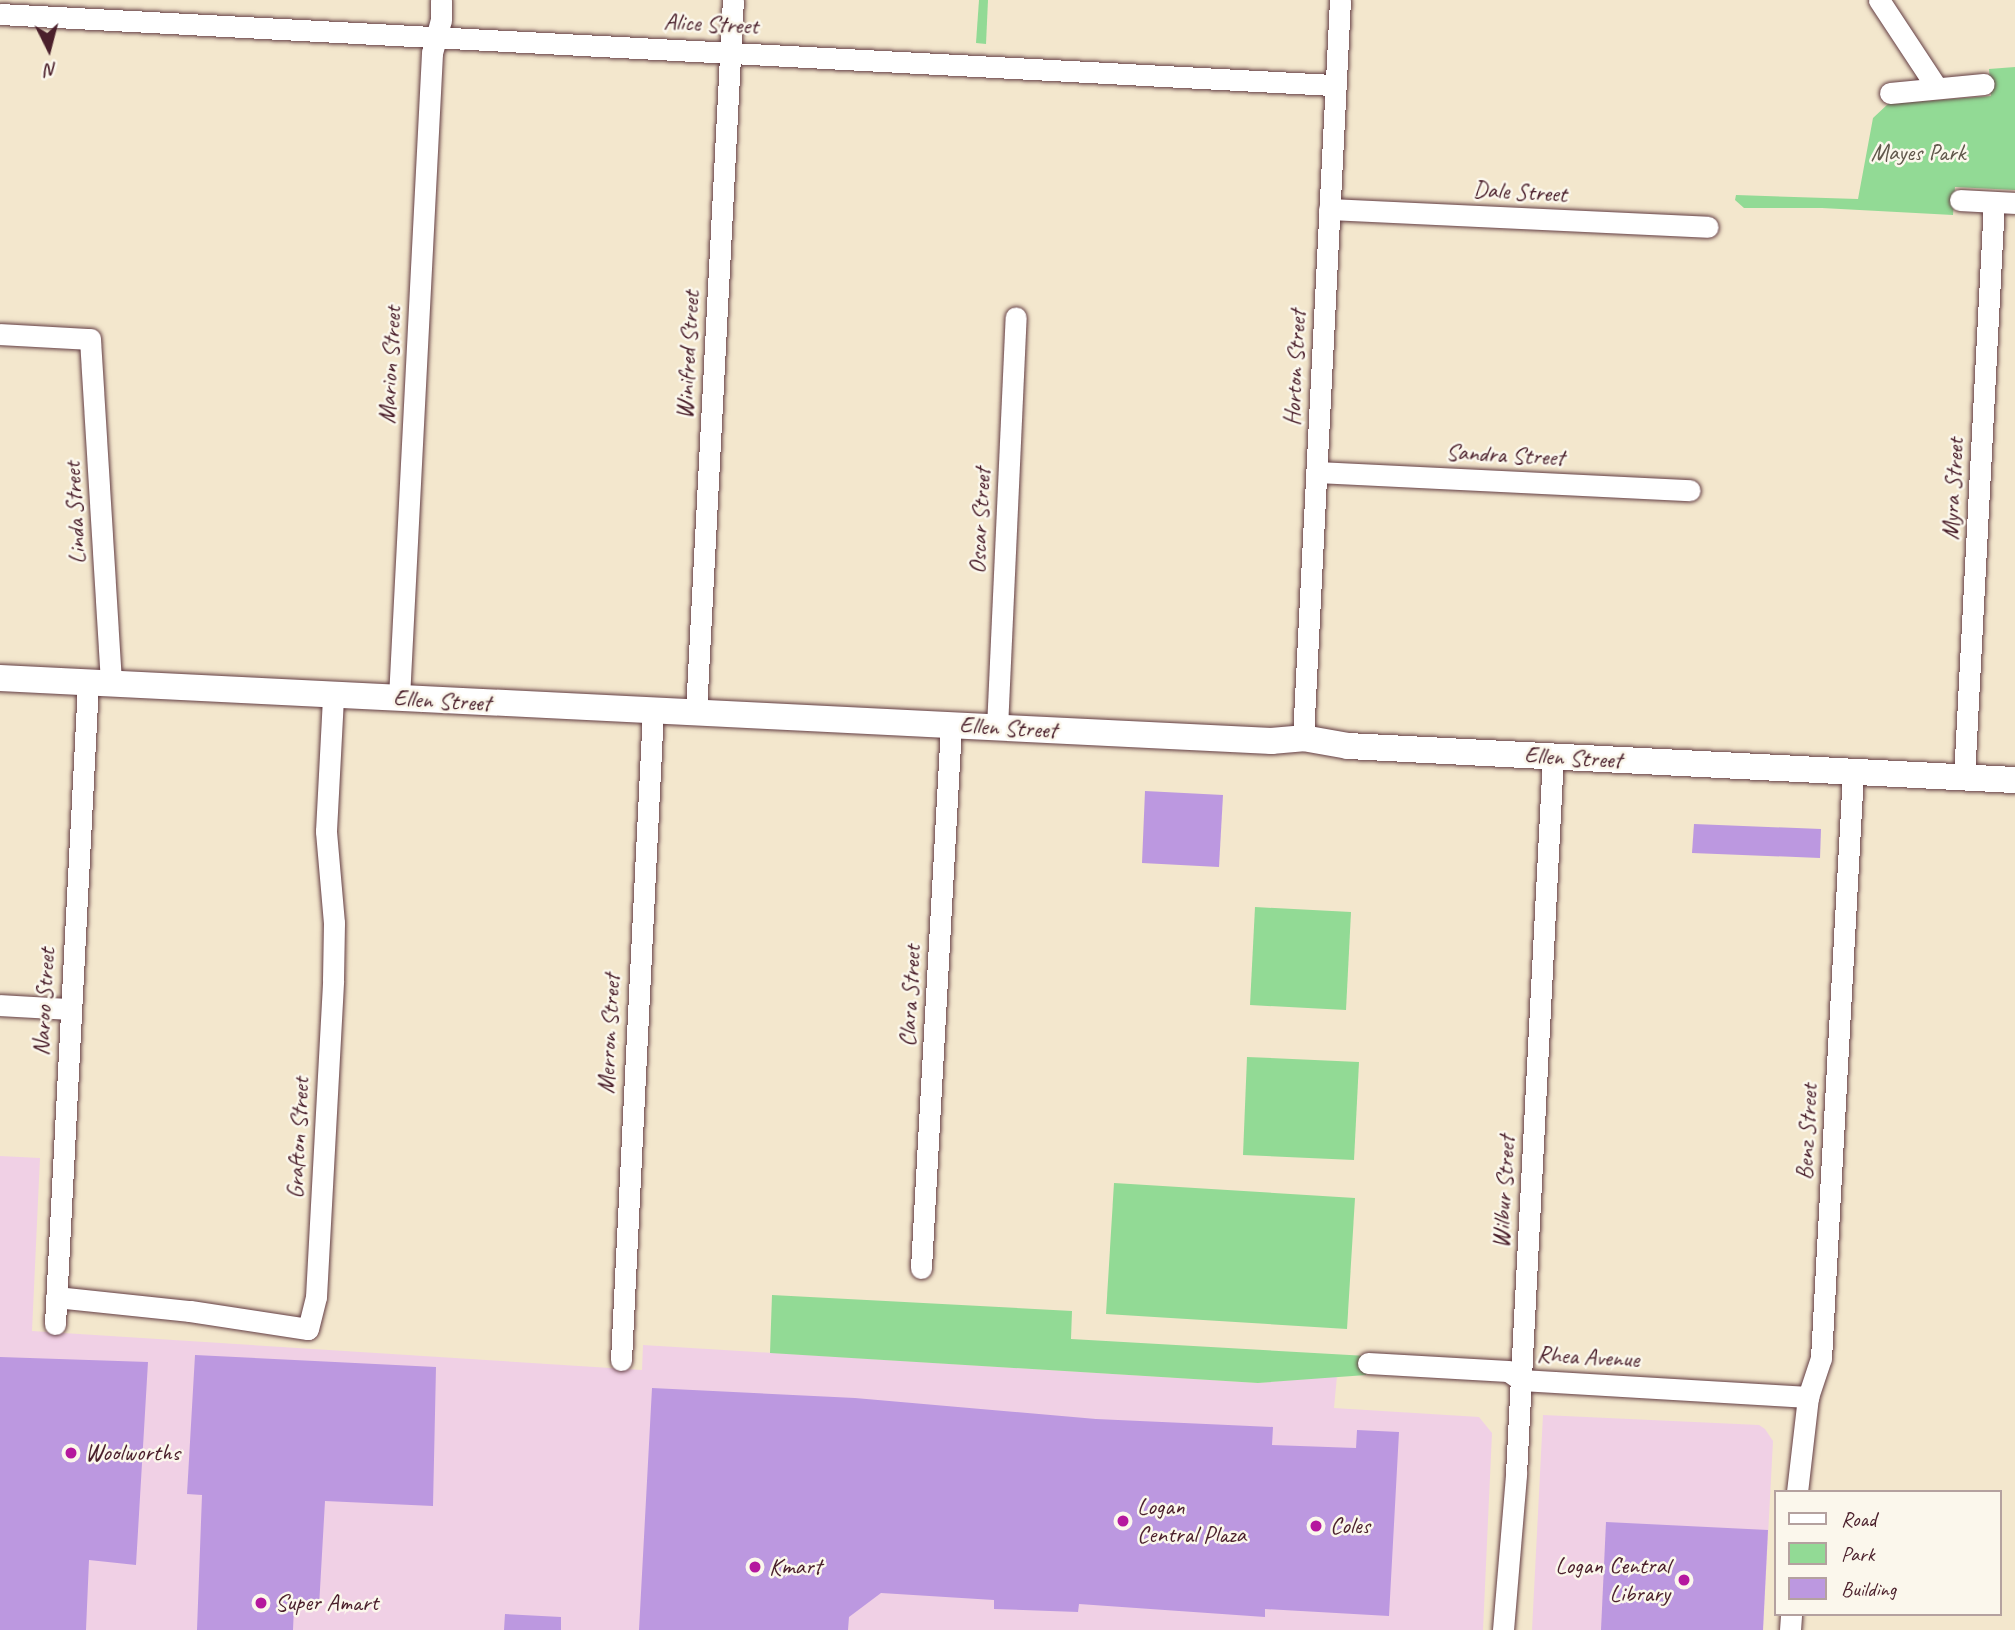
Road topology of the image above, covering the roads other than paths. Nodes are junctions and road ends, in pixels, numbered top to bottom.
1 (441, 0) edge
2 (733, 0) edge
3 (1340, 0) edge
4 (1879, 0) edge
5 (0, 14) edge
6 (436, 35) junction
7 (731, 52) junction
8 (1983, 84) dead end
9 (1334, 85) junction
10 (1937, 88) junction
11 (1890, 93) dead end
12 (1959, 200) dead end
13 (2005, 203) edge
14 (1329, 209) junction
15 (1708, 227) dead end
16 (1016, 317) dead end
17 (0, 334) edge
18 (1317, 472) junction
19 (1690, 490) dead end
20 (0, 678) edge
21 (100, 683) junction
22 (333, 696) junction
23 (399, 698) junction
24 (653, 711) junction
25 (696, 712) junction
26 (951, 726) junction
27 (997, 728) junction
28 (1303, 737) junction
29 (1553, 757) junction
30 (1853, 772) junction
31 (1964, 778) junction
32 (2015, 780) edge
33 (0, 1005) edge
34 (70, 1009) junction
35 (921, 1268) dead end
36 (56, 1297) junction
37 (55, 1324) dead end
38 (621, 1360) dead end
39 (1368, 1363) dead end
40 (1521, 1380) junction
41 (1808, 1396) junction
42 (1797, 1490) edge
43 (1503, 1630) edge

1 - 6 street, Marion Street
2 - 7 street, Winifred Street
3 - 9 street, Horton Street
4 - 10 street
5 - 6 street, Alice Street
6 - 7 street, Alice Street
6 - 23 street, Marion Street
7 - 9 street, Alice Street
7 - 25 street, Winifred Street
8 - 10 street
9 - 14 street, Horton Street
10 - 11 street
12 - 13 street, Myra Street
13 - 31 street, Myra Street
14 - 15 street, Dale Street
14 - 18 street, Horton Street
16 - 27 street, Oscar Street
17 - 21 street, Linda Street
18 - 19 street, Sandra Street
18 - 28 street, Horton Street
20 - 21 street, Ellen Street
21 - 22 street, Ellen Street
21 - 34 street, Naroo Street
22 - 23 street, Ellen Street
22 - 36 street, Grafton Street
23 - 24 street, Ellen Street
24 - 25 street, Ellen Street
24 - 38 street, Merron Street
25 - 26 street, Ellen Street
26 - 27 street, Ellen Street
26 - 35 street, Clara Street
27 - 28 street, Ellen Street
28 - 29 street, Ellen Street
29 - 30 street, Ellen Street
29 - 40 street, Wilbur Street
30 - 31 street, Ellen Street
30 - 41 street, Benz Street
31 - 32 street, Ellen Street
33 - 34 street
34 - 36 street, Naroo Street
36 - 37 street, Naroo Street
39 - 40 street, Rhea Avenue
40 - 41 street, Rhea Avenue
40 - 43 street, Wilbur Street
41 - 42 street, Benz Street

